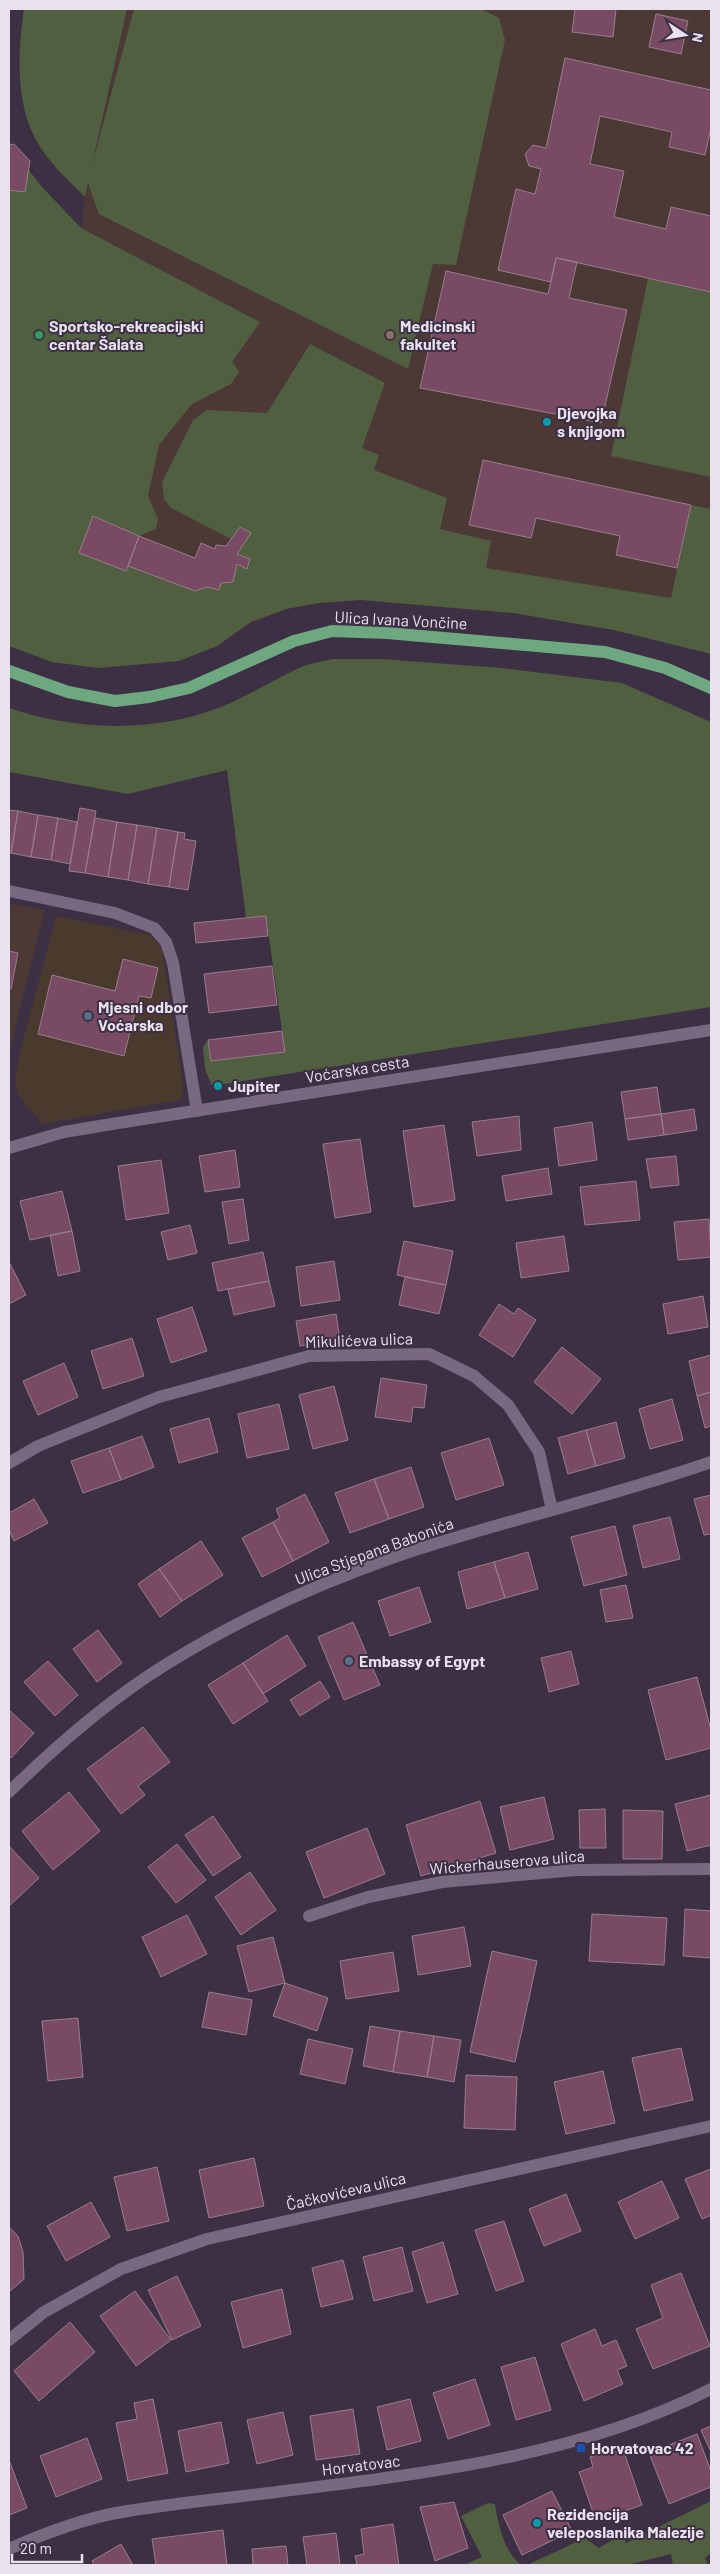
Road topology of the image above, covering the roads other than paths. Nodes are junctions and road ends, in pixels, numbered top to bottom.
1 (9, 671) edge
2 (711, 688) edge
3 (9, 891) edge
4 (711, 1030) edge
5 (197, 1111) junction
6 (9, 1148) edge
7 (711, 1462) edge
8 (9, 1463) edge
9 (552, 1510) junction
10 (9, 1792) edge
11 (711, 1869) edge
12 (309, 1916) dead end
13 (711, 2126) edge
14 (9, 2340) edge
15 (711, 2388) edge
16 (9, 2549) edge

1 - 2 main road, Ulica Ivana Vončine
3 - 5 street
4 - 5 street, Voćarska cesta
5 - 6 street, Voćarska cesta
7 - 9 street, Ulica Stjepana Babonića
8 - 9 street, Mikulićeva ulica
9 - 10 street, Ulica Stjepana Babonića
11 - 12 street, Wickerhauserova ulica
13 - 14 street, Čačkovićeva ulica
15 - 16 street, Horvatovac

